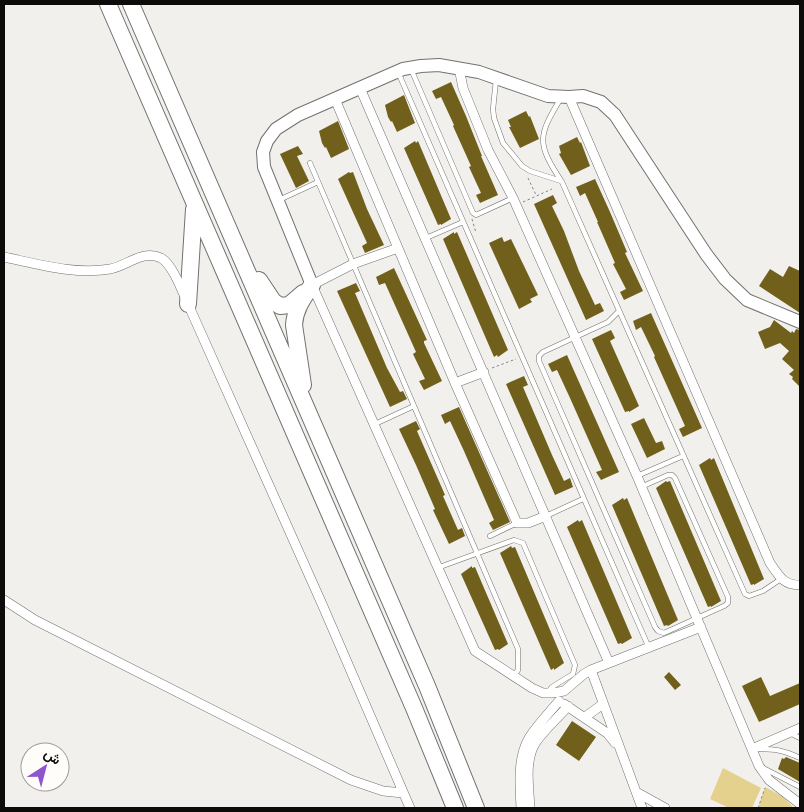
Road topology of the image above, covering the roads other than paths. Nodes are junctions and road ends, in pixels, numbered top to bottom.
1 (108, 4) edge
2 (131, 4) edge
3 (411, 68) junction
4 (459, 68) junction
5 (398, 72) junction
6 (496, 78) junction
7 (360, 88) junction
8 (566, 97) junction
9 (335, 99) junction
10 (310, 164) dead end
11 (318, 182) junction
12 (562, 182) junction
13 (279, 200) junction
14 (514, 202) junction
15 (195, 204) junction
16 (463, 222) junction
17 (426, 238) junction
18 (237, 247) junction
19 (398, 248) junction
20 (4, 257) edge
21 (353, 264) junction
22 (312, 285) junction
23 (188, 304) junction
24 (619, 311) junction
25 (800, 322) edge
26 (575, 337) junction
27 (484, 372) junction
28 (456, 383) junction
29 (414, 406) junction
30 (307, 409) junction
31 (374, 424) junction
32 (683, 456) junction
33 (637, 476) junction
34 (641, 487) junction
35 (584, 499) junction
36 (546, 516) junction
37 (517, 523) junction
38 (490, 536) dead end
39 (478, 554) junction
40 (437, 568) junction
41 (781, 579) junction
42 (800, 585) edge
43 (4, 600) edge
44 (699, 623) junction
45 (649, 648) junction
46 (609, 663) junction
47 (591, 670) junction
48 (513, 676) junction
49 (545, 693) junction
50 (559, 701) junction
51 (602, 704) junction
52 (568, 706) junction
53 (585, 717) junction
54 (800, 728) edge
55 (789, 732) junction
56 (800, 738) edge
57 (752, 750) junction
58 (620, 751) junction
59 (800, 758) edge
60 (760, 766) junction
61 (800, 787) edge
62 (782, 790) junction
63 (636, 792) junction
64 (403, 793) junction
65 (800, 799) edge
66 (800, 804) edge
67 (410, 808) edge
68 (454, 808) edge
69 (476, 808) edge
70 (521, 808) edge
71 (530, 808) edge
72 (642, 808) edge
73 (665, 808) edge

1 - 15 highway
2 - 18 highway
3 - 4 street
3 - 5 street
3 - 14 lane
4 - 6 street
4 - 14 street
5 - 7 street
5 - 16 lane
6 - 8 street
6 - 12 lane
7 - 9 street
7 - 17 street
8 - 12 lane
8 - 25 street
8 - 41 street
9 - 13 street
9 - 19 street
10 - 11 lane
11 - 13 lane
11 - 21 lane
12 - 24 lane
13 - 22 street
14 - 26 street
15 - 23 highway
15 - 68 highway
16 - 17 lane
16 - 35 lane
17 - 27 street
18 - 22 highway
18 - 30 highway
19 - 21 street
19 - 28 street
20 - 23 street
21 - 22 street
21 - 29 lane
22 - 30 highway
22 - 31 street
23 - 64 street
24 - 26 lane
24 - 32 lane
26 - 33 street
26 - 44 lane
27 - 28 street
27 - 36 street
28 - 37 street
29 - 31 lane
29 - 39 lane
30 - 69 highway
31 - 40 street
32 - 33 lane
32 - 41 lane
33 - 34 street
34 - 44 street
34 - 44 lane
35 - 36 lane
35 - 45 lane
36 - 37 street
36 - 46 street
37 - 38 lane
39 - 40 lane
39 - 48 lane
39 - 49 lane
40 - 48 street
41 - 42 street
43 - 64 street
44 - 45 street
44 - 57 street
45 - 46 street
46 - 47 street
47 - 49 street
47 - 51 street
48 - 49 street
49 - 50 street
50 - 52 street
50 - 70 street
51 - 53 street
51 - 58 street
52 - 53 street
52 - 71 street
53 - 58 street
54 - 55 street
55 - 56 lane
55 - 57 street
57 - 59 lane
57 - 60 street
58 - 63 street
60 - 61 lane
60 - 62 street
62 - 65 lane
62 - 66 street
63 - 72 street
63 - 73 street
64 - 67 street

